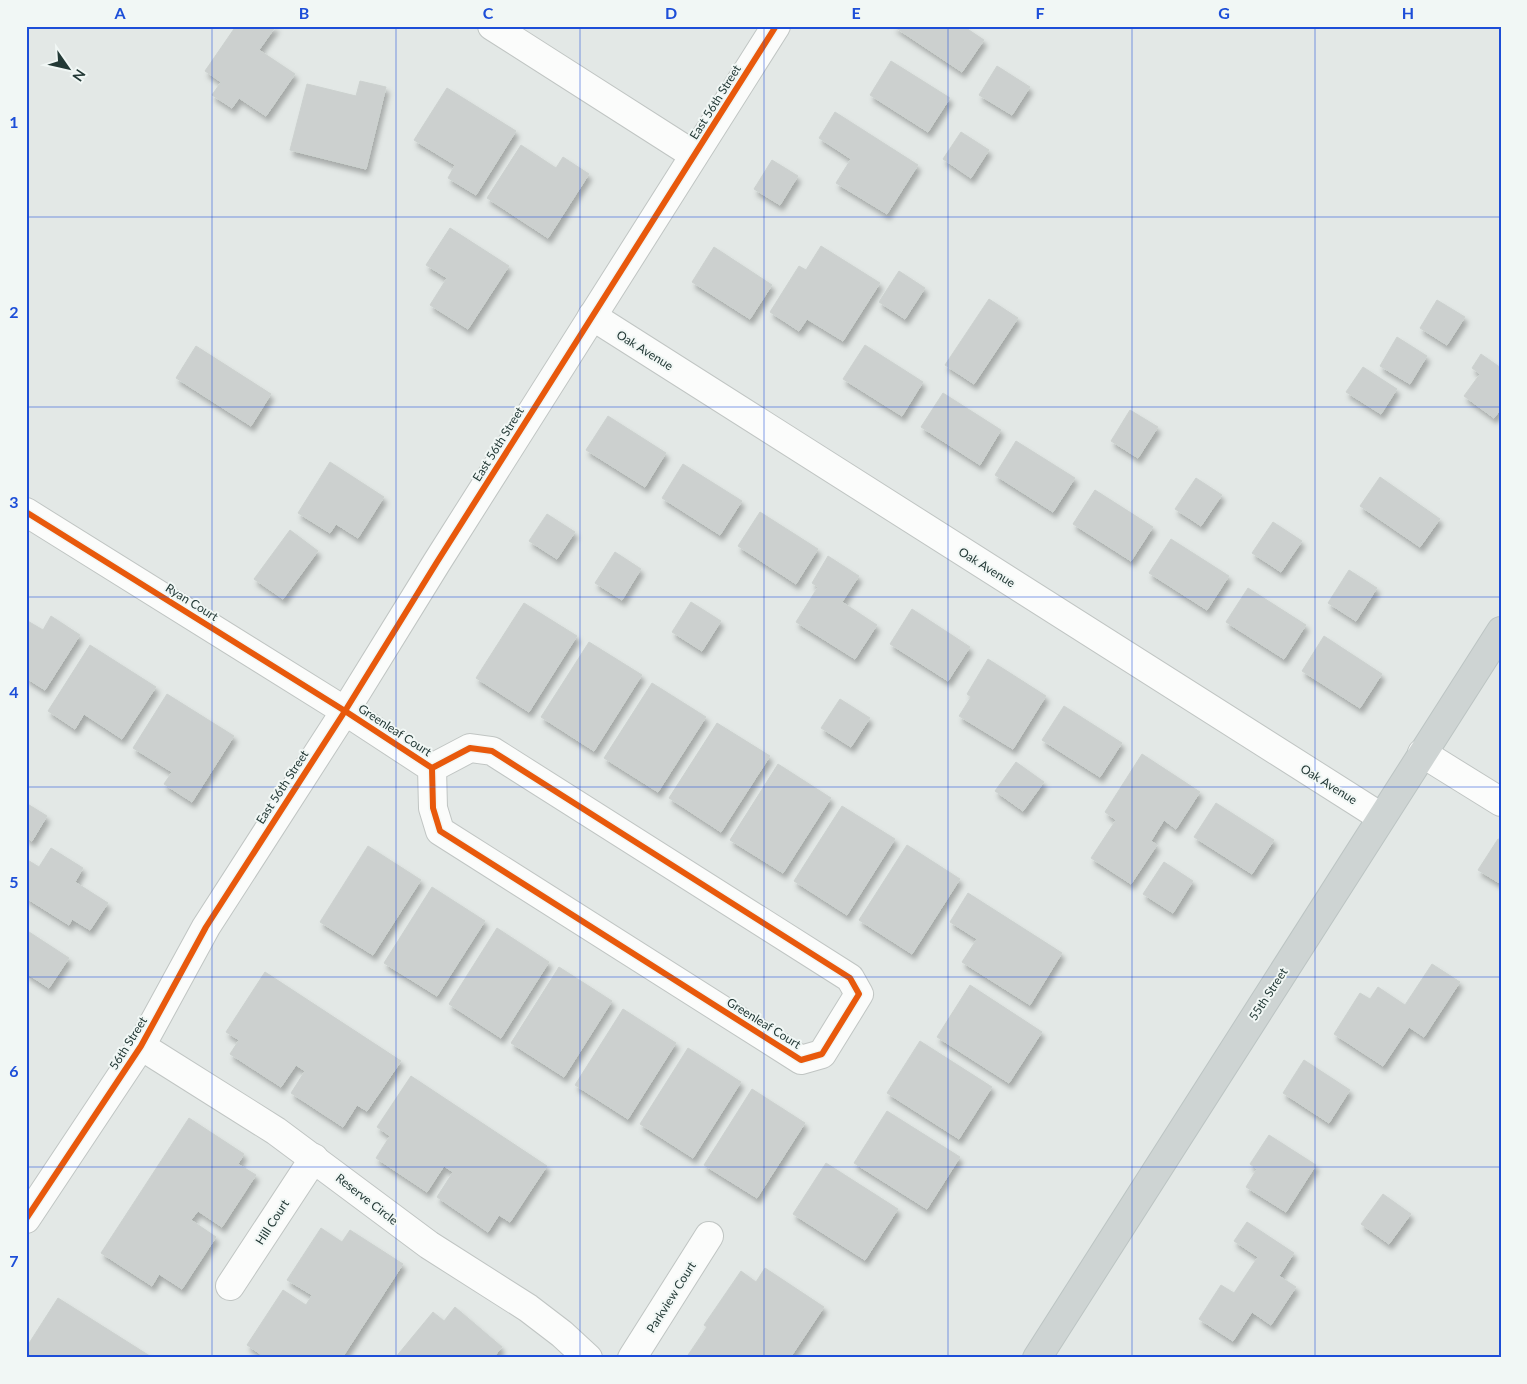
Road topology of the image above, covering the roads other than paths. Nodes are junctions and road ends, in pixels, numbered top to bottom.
1 (492, 26) edge
2 (776, 26) edge
3 (694, 155) junction
4 (592, 316) junction
5 (26, 512) edge
6 (1501, 631) edge
7 (345, 711) junction
8 (1422, 753) junction
9 (432, 768) junction
10 (1501, 802) edge
11 (1381, 817) junction
12 (239, 874) joint
13 (141, 1046) junction
14 (314, 1158) junction
15 (26, 1219) edge
16 (709, 1236) dead end
17 (230, 1286) dead end
18 (588, 1358) edge
19 (632, 1358) edge
20 (1037, 1358) edge

1 - 3 street
2 - 3 street, East 56th Street
3 - 4 street, East 56th Street
4 - 7 street, East 56th Street
4 - 11 street, Oak Avenue
5 - 7 street, Ryan Court
6 - 8 main road, 55th Street
7 - 9 street, Greenleaf Court
7 - 12 street, East 56th Street
8 - 10 street
8 - 11 main road, 55th Street
9 - 9 street, Greenleaf Court
11 - 20 main road, 55th Street
12 - 13 street, 56th Street
13 - 14 street, Reserve Circle
13 - 15 street, 56th Street
14 - 17 street, Hill Court
14 - 18 street, Reserve Circle
16 - 19 street, Parkview Court

